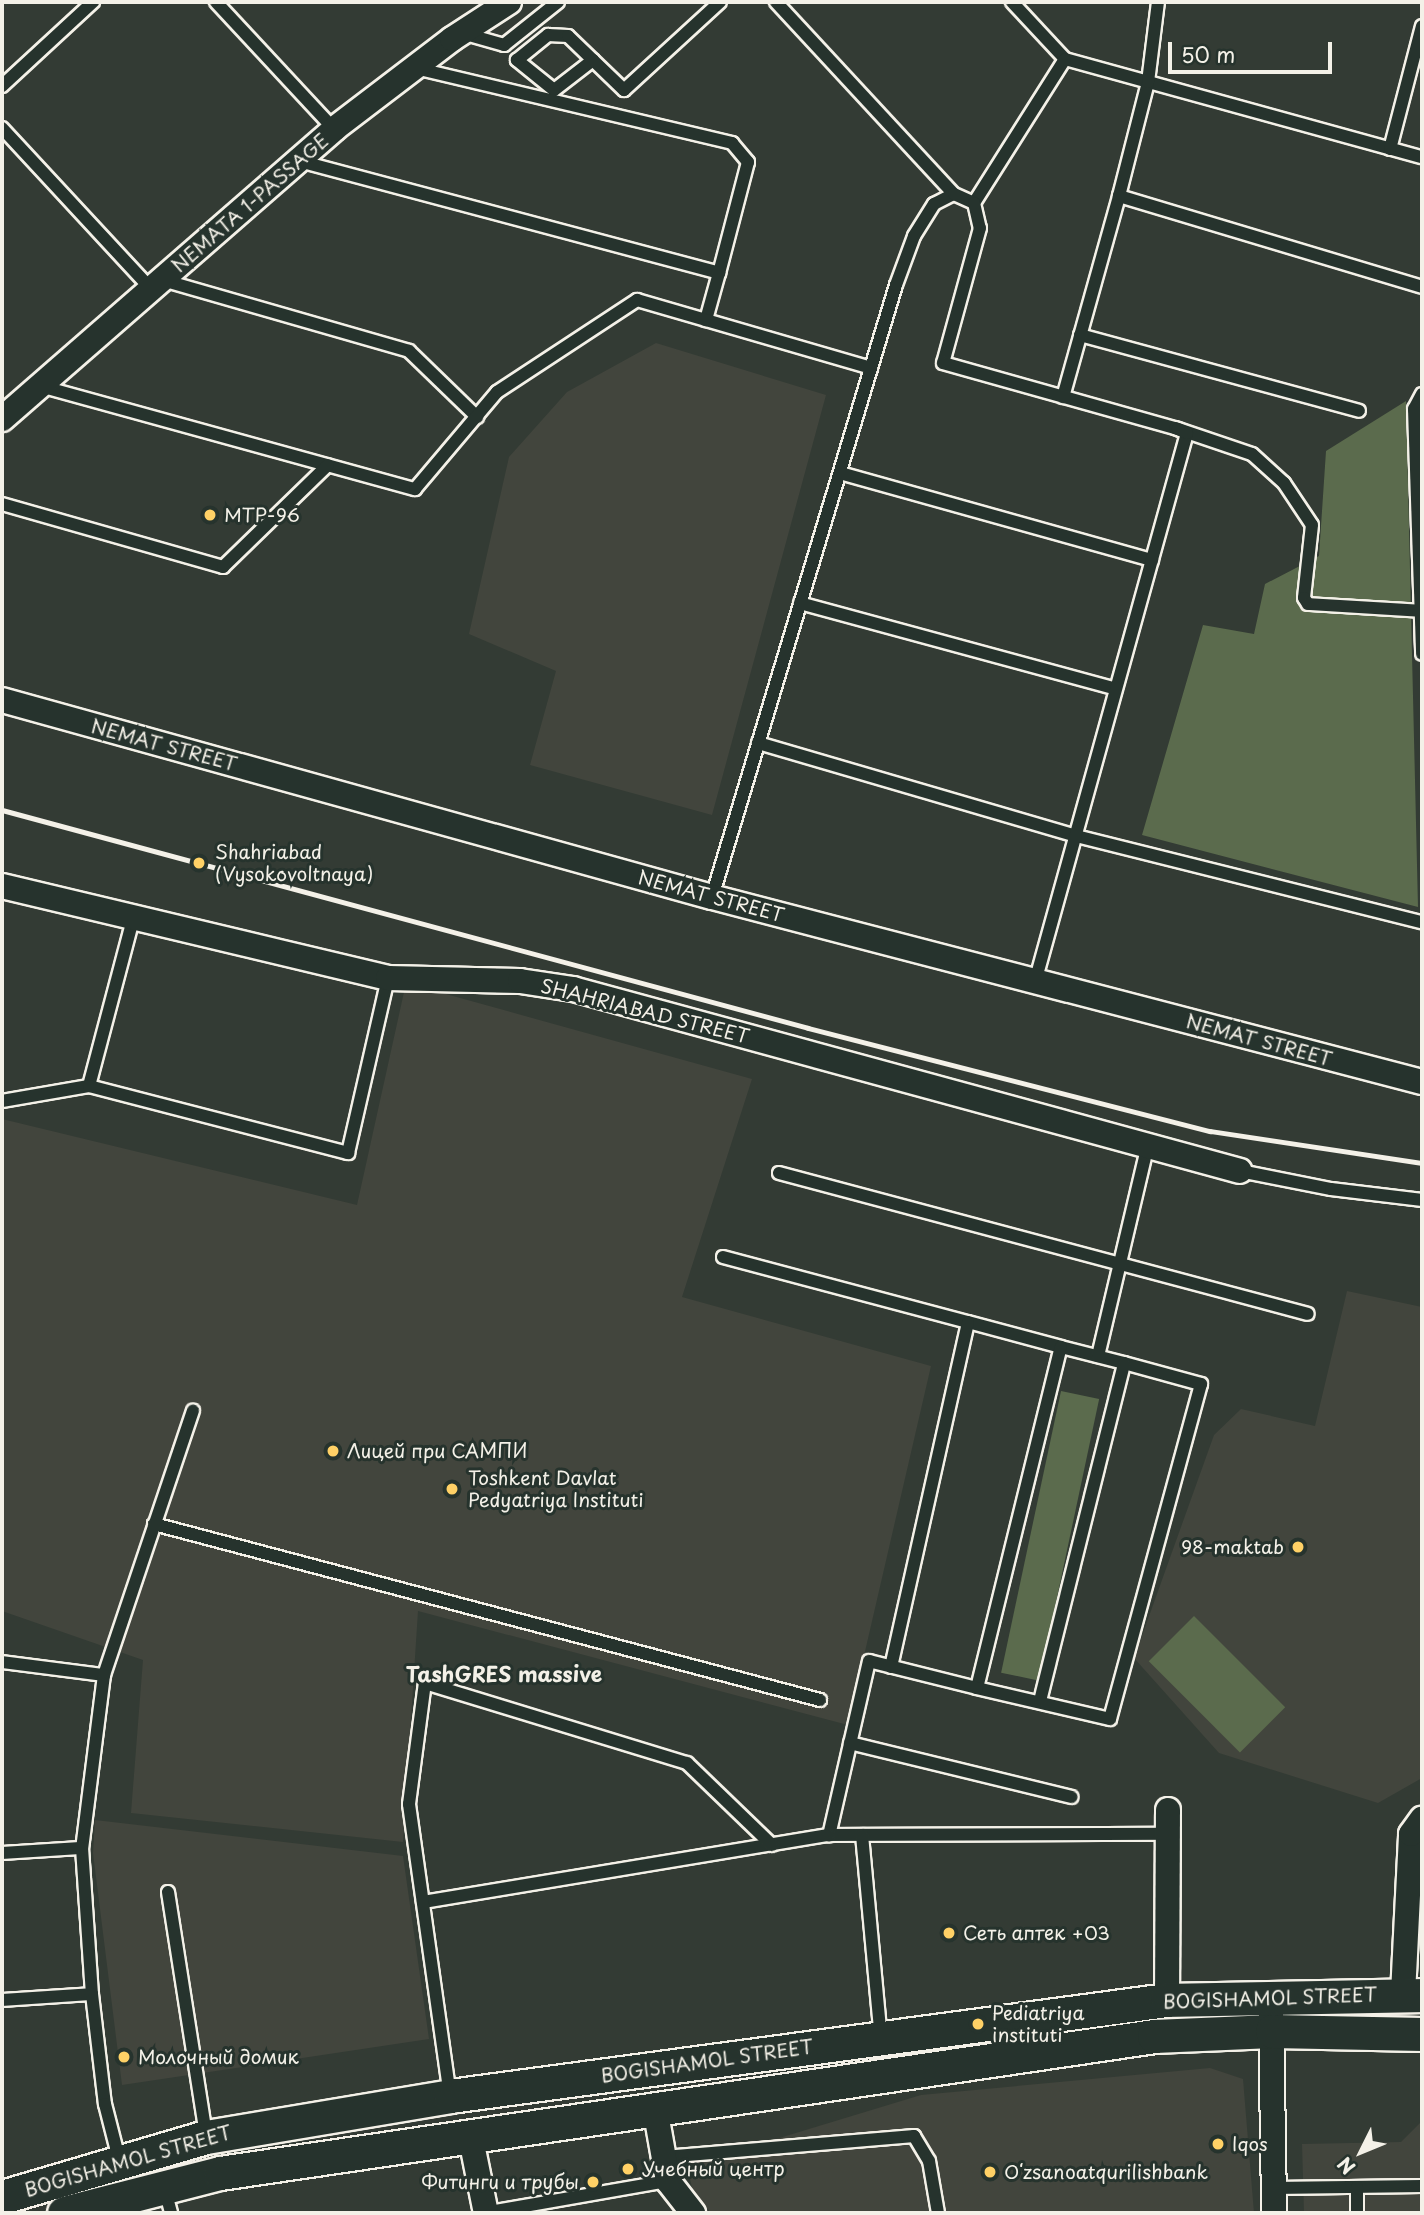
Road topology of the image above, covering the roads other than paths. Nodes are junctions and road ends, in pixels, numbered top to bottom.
1 (93, 2) edge
2 (216, 2) edge
3 (509, 2) edge
4 (558, 2) edge
5 (720, 2) edge
6 (776, 2) edge
7 (1012, 2) edge
8 (1158, 2) edge
9 (1422, 26) edge
10 (461, 33) junction
11 (1065, 59) junction
12 (593, 60) junction
13 (414, 68) junction
14 (1148, 82) junction
15 (2, 86) edge
16 (2, 128) edge
17 (334, 129) junction
18 (1390, 149) junction
19 (1422, 158) edge
20 (299, 161) junction
21 (954, 194) junction
22 (1119, 196) junction
23 (974, 202) junction
24 (719, 273) junction
25 (156, 285) junction
26 (1422, 287) edge
27 (706, 320) junction
28 (1080, 335) junction
29 (871, 368) junction
30 (40, 386) junction
31 (1422, 394) edge
32 (1063, 397) junction
33 (1359, 411) dead end
34 (477, 417) junction
35 (2, 419) edge
36 (1175, 428) junction
37 (328, 465) junction
38 (840, 473) junction
39 (2, 504) edge
40 (1152, 560) junction
41 (800, 603) junction
42 (1421, 611) edge
43 (1422, 654) edge
44 (1116, 689) junction
45 (2, 700) edge
46 (758, 743) junction
47 (1076, 836) junction
48 (2, 886) edge
49 (712, 897) junction
50 (133, 920) junction
51 (1422, 922) edge
52 (388, 978) junction
53 (1035, 982) junction
54 (1422, 1082) edge
55 (89, 1087) junction
56 (2, 1101) edge
57 (1149, 1144) junction
58 (1240, 1171) joint
59 (779, 1173) dead end
60 (1422, 1200) edge
61 (723, 1257) dead end
62 (1307, 1314) dead end
63 (968, 1322) junction
64 (1061, 1346) junction
65 (1098, 1356) junction
66 (1124, 1363) junction
67 (193, 1411) dead end
68 (154, 1524) junction
69 (2, 1662) edge
70 (891, 1667) junction
71 (104, 1675) junction
72 (977, 1688) junction
73 (820, 1700) dead end
74 (1040, 1701) junction
75 (850, 1743) junction
76 (1072, 1797) dead end
77 (1422, 1819) edge
78 (1168, 1822) joint
79 (830, 1835) junction
80 (862, 1835) junction
81 (772, 1845) junction
82 (82, 1848) junction
83 (2, 1853) edge
84 (168, 1892) dead end
85 (423, 1902) junction
86 (92, 1994) junction
87 (1413, 1994) edge
88 (1271, 1996) junction
89 (2, 2000) edge
90 (1167, 2000) junction
91 (1272, 2031) junction
92 (1422, 2034) edge
93 (881, 2038) junction
94 (450, 2096) junction
95 (655, 2108) junction
96 (464, 2135) junction
97 (206, 2137) junction
98 (110, 2162) junction
99 (666, 2169) junction
100 (1422, 2186) edge
101 (1357, 2187) junction
102 (1274, 2188) junction
103 (2, 2197) edge
104 (110, 2199) junction
105 (167, 2199) edge
106 (64, 2213) edge
107 (480, 2213) edge
108 (486, 2213) edge
109 (693, 2213) edge
110 (938, 2213) edge
111 (1274, 2213) edge
112 (1357, 2213) edge

1 - 15 lane
2 - 17 lane
3 - 10 street, NEMATA 1-PASSAGE
4 - 10 lane
5 - 12 lane
6 - 21 lane
7 - 11 lane
8 - 14 lane
9 - 18 lane
10 - 13 street, NEMATA 1-PASSAGE
11 - 14 lane
11 - 23 lane
12 - 12 lane
13 - 17 street, NEMATA 1-PASSAGE
13 - 24 lane
14 - 18 lane
14 - 22 lane
16 - 25 lane
17 - 20 street, NEMATA 1-PASSAGE
18 - 19 lane
20 - 24 lane
20 - 25 street, NEMATA 1-PASSAGE
21 - 23 lane
21 - 29 lane
22 - 26 lane
22 - 28 lane
23 - 32 lane
24 - 27 lane
25 - 30 street, NEMATA 1-PASSAGE
25 - 34 lane
27 - 29 lane
27 - 34 lane
28 - 32 lane
28 - 33 lane
29 - 38 lane
30 - 35 street, NEMATA 1-PASSAGE
30 - 37 lane
31 - 42 lane
32 - 36 lane
34 - 37 lane
36 - 40 lane
36 - 42 lane
37 - 39 lane
38 - 40 lane
38 - 41 lane
40 - 44 lane
41 - 44 lane
41 - 46 lane
42 - 43 lane
44 - 47 lane
45 - 49 street, NEMAT STREET
46 - 47 lane
46 - 49 lane
47 - 51 lane
47 - 53 lane
48 - 50 street, SHAHRIABAD STREET
49 - 53 street, NEMAT STREET
50 - 52 street, SHAHRIABAD STREET
50 - 55 lane
52 - 55 lane
52 - 57 street, SHAHRIABAD STREET
53 - 54 street, NEMAT STREET
55 - 56 lane
57 - 58 street, SHAHRIABAD STREET
57 - 65 lane
58 - 60 lane
59 - 62 lane
61 - 63 lane
63 - 64 lane
63 - 70 lane
64 - 65 lane
64 - 72 lane
65 - 66 lane
66 - 74 lane
66 - 74 lane
67 - 68 lane
68 - 71 lane
68 - 73 lane
69 - 71 lane
70 - 72 lane
70 - 75 lane
71 - 82 lane
72 - 74 lane
75 - 76 lane
75 - 79 lane
77 - 87 street
78 - 80 lane
78 - 90 street
79 - 80 lane
79 - 81 lane
80 - 93 lane
81 - 85 lane
81 - 85 lane
82 - 83 lane
82 - 86 lane
84 - 97 lane
85 - 94 lane
86 - 89 lane
86 - 98 lane
87 - 88 main road, BOGISHAMOL STREET
88 - 90 main road, BOGISHAMOL STREET
88 - 91 street
90 - 93 main road, BOGISHAMOL STREET
91 - 92 main road, BOGISHAMOL STREET
91 - 95 main road, BOGISHAMOL STREET
91 - 102 street
93 - 94 main road, BOGISHAMOL STREET
94 - 96 main road
94 - 97 main road, BOGISHAMOL STREET
95 - 96 main road, BOGISHAMOL STREET
95 - 99 street
96 - 105 main road, BOGISHAMOL STREET
96 - 108 street
97 - 98 main road, BOGISHAMOL STREET
98 - 103 main road, BOGISHAMOL STREET
98 - 104 main road
99 - 108 lane
99 - 109 street
99 - 110 lane
100 - 101 lane
101 - 102 lane
101 - 112 lane
102 - 111 street
104 - 105 main road, BOGISHAMOL STREET
104 - 106 main road, BOGISHAMOL STREET
107 - 108 lane

